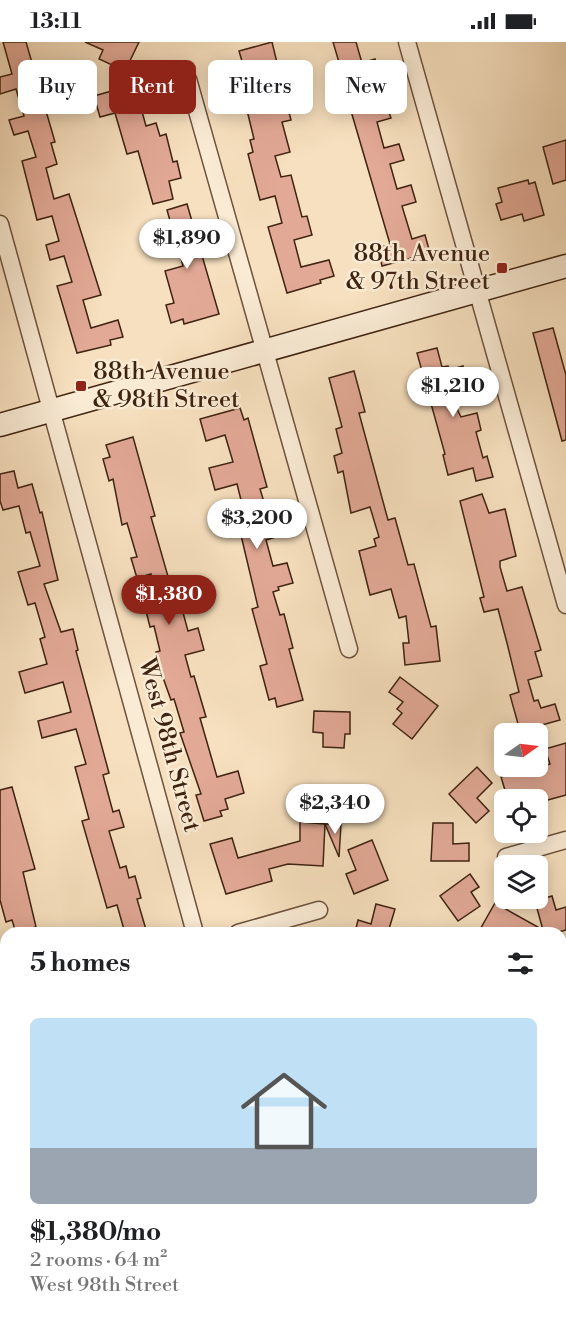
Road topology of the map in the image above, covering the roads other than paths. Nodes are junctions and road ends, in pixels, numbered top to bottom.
1 (407, 42) edge
2 (196, 107) edge
3 (0, 224) edge
4 (566, 266) edge
5 (477, 291) junction
6 (266, 350) junction
7 (52, 410) junction
8 (0, 425) edge
9 (566, 605) edge
10 (349, 649) dead end
11 (566, 840) edge
12 (513, 855) edge
13 (319, 910) dead end
14 (193, 927) edge
15 (259, 927) edge

1 - 5 street
2 - 6 street
3 - 7 street, West 98th Street
4 - 5 street
5 - 6 street
5 - 9 street
6 - 7 street
6 - 10 street
7 - 8 street
7 - 14 street, West 98th Street
11 - 12 street
13 - 15 street

